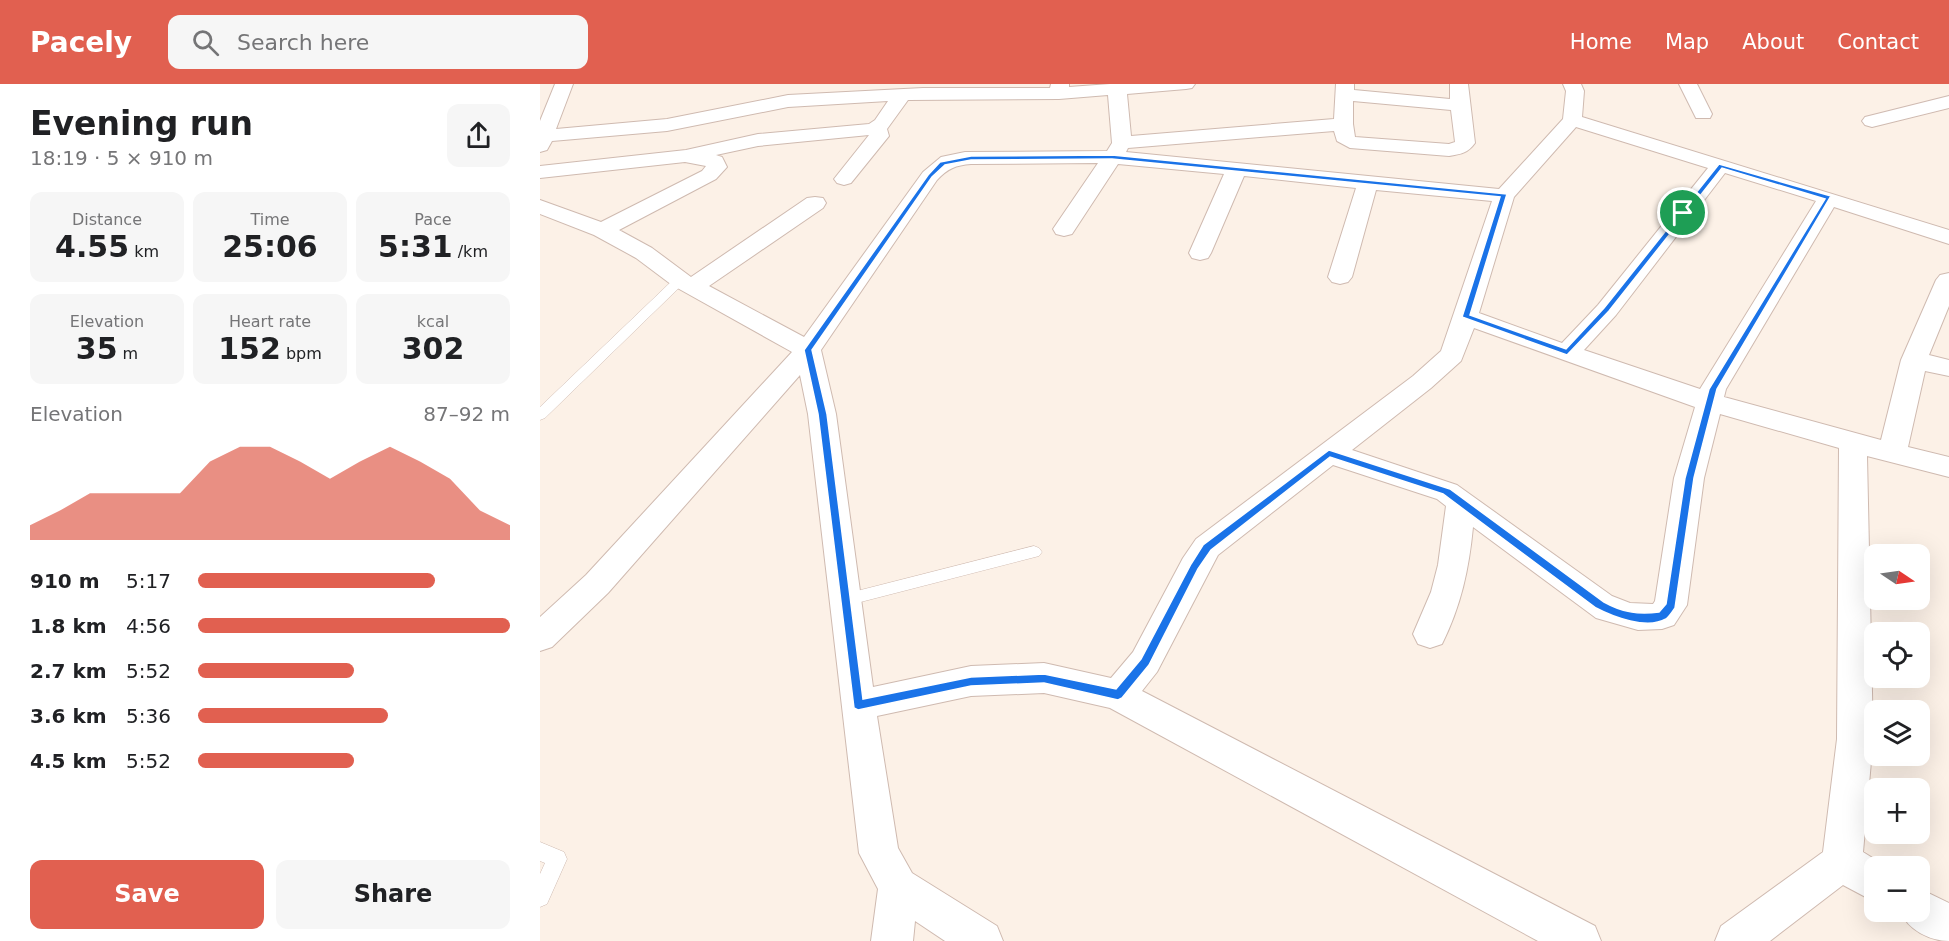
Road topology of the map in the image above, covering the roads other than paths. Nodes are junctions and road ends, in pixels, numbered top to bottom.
1 (1186, 84) edge
2 (1459, 84) edge
3 (1572, 84) edge
4 (1688, 84) edge
5 (1060, 88) edge
6 (926, 89) edge
7 (1117, 89) junction
8 (1345, 90) edge
9 (554, 94) edge
10 (902, 95) junction
11 (1949, 102) edge
12 (1460, 105) junction
13 (1703, 114) dead end
14 (1572, 120) junction
15 (1872, 122) dead end
16 (1343, 124) junction
17 (874, 129) junction
18 (542, 141) edge
19 (1117, 150) junction
20 (686, 156) junction
21 (1721, 165) junction
22 (1237, 169) junction
23 (540, 172) edge
24 (844, 179) dead end
25 (1368, 182) junction
26 (1504, 196) junction
27 (1829, 198) junction
28 (815, 203) dead end
29 (540, 206) edge
30 (1064, 229) dead end
31 (602, 230) junction
32 (1949, 237) edge
33 (1200, 253) dead end
34 (1340, 277) dead end
35 (1948, 280) edge
36 (686, 283) junction
37 (1466, 317) junction
38 (808, 350) junction
39 (1567, 353) junction
40 (1914, 360) junction
41 (1949, 368) edge
42 (1709, 402) junction
43 (540, 415) edge
44 (1853, 442) junction
45 (1329, 453) junction
46 (1892, 453) junction
47 (1949, 467) edge
48 (1461, 502) junction
49 (1034, 552) dead end
50 (845, 600) junction
51 (546, 623) edge
52 (1430, 634) dead end
53 (1118, 695) junction
54 (858, 705) junction
55 (540, 851) edge
56 (1859, 872) edge
57 (898, 887) junction
58 (540, 897) edge
59 (1930, 915) edge
60 (1949, 926) edge
61 (892, 941) edge
62 (982, 941) edge
63 (1580, 941) edge
64 (1736, 941) edge

1 - 7 street
2 - 12 street
3 - 14 street
4 - 13 street
5 - 6 street
5 - 7 street
6 - 10 street
7 - 19 street
8 - 12 street
8 - 16 street
9 - 18 street
10 - 17 street
10 - 18 street
11 - 15 street
12 - 16 street
14 - 21 street
14 - 26 street
16 - 19 street
17 - 20 street
17 - 24 street
19 - 22 street
19 - 30 street
19 - 38 street
20 - 23 street
20 - 31 street
21 - 27 street
21 - 39 street
22 - 25 street
22 - 33 street
25 - 26 street
25 - 34 street
26 - 37 street
27 - 32 street
27 - 42 street
28 - 36 street
29 - 31 street
31 - 36 street
35 - 40 street
36 - 38 street
36 - 43 lane
37 - 39 street
37 - 45 street
38 - 50 street
38 - 51 street
39 - 42 street
40 - 41 street
40 - 46 street
42 - 44 street
42 - 48 street
44 - 46 street
44 - 56 street
45 - 48 street
45 - 53 street
46 - 47 street
48 - 52 street
49 - 50 lane
50 - 54 street
53 - 54 street
53 - 63 street
54 - 57 street
55 - 58 lane
56 - 64 street
57 - 61 street
57 - 62 street
59 - 60 street

